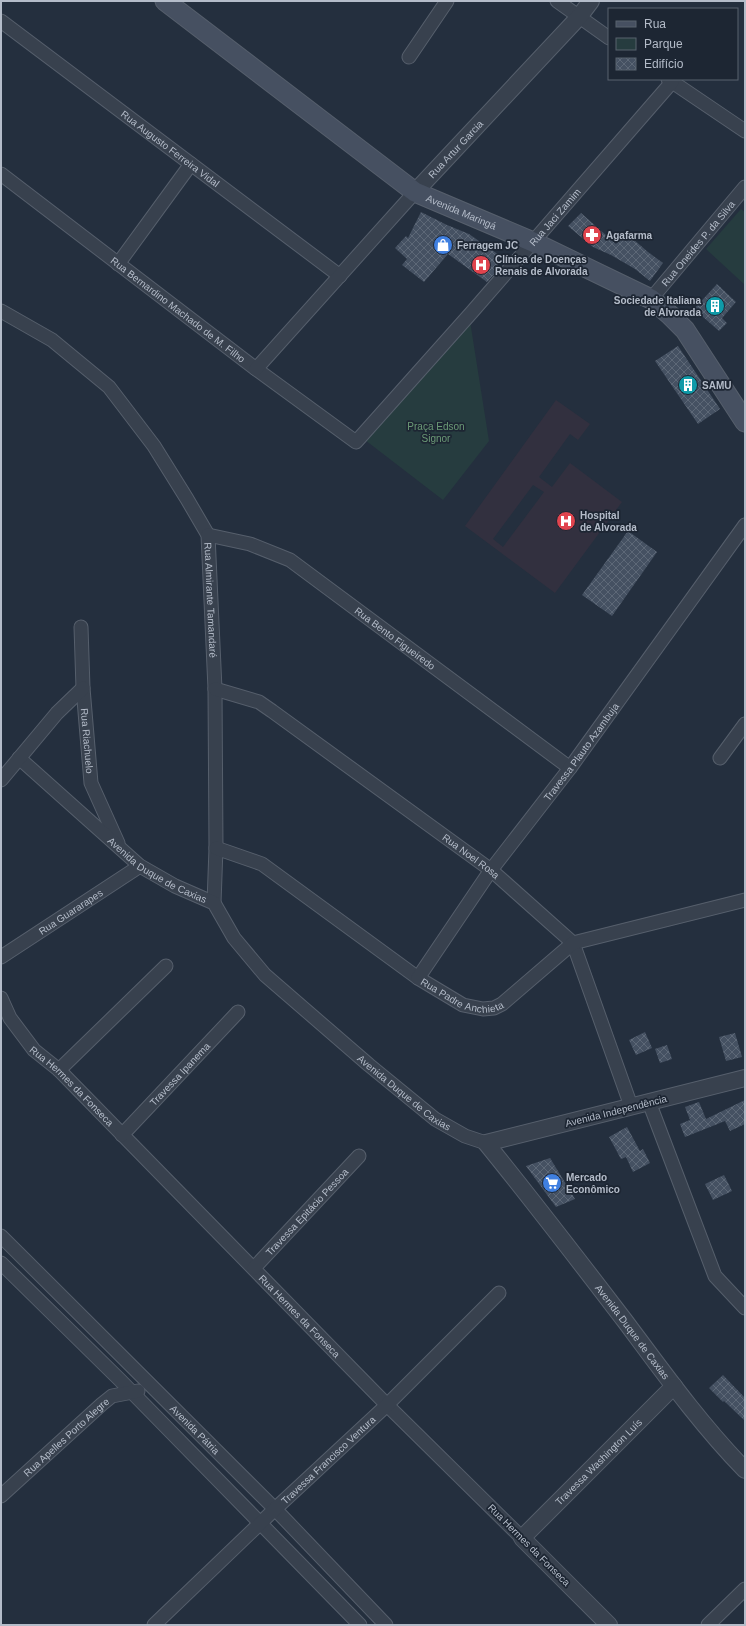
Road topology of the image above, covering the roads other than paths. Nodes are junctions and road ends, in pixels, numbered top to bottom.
1 (165, 1) edge
2 (447, 1) edge
3 (557, 1) edge
4 (591, 1) edge
5 (579, 16) junction
6 (1, 21) edge
7 (608, 37) edge
8 (409, 57) dead end
9 (670, 80) edge
10 (745, 131) edge
11 (191, 164) junction
12 (1, 174) edge
13 (745, 187) edge
14 (415, 192) junction
15 (533, 242) junction
16 (118, 264) junction
17 (340, 276) junction
18 (651, 299) junction
19 (1, 312) edge
20 (256, 369) junction
21 (745, 422) edge
22 (356, 442) joint
23 (745, 525) edge
24 (208, 535) junction
25 (81, 627) dead end
26 (83, 688) junction
27 (215, 689) junction
28 (745, 724) edge
29 (19, 758) junction
30 (720, 758) dead end
31 (570, 768) junction
32 (1, 780) edge
33 (120, 848) junction
34 (216, 848) junction
35 (140, 866) junction
36 (491, 870) junction
37 (745, 900) edge
38 (214, 903) junction
39 (573, 943) junction
40 (1, 957) edge
41 (166, 966) dead end
42 (418, 978) junction
43 (1, 998) edge
44 (238, 1012) dead end
45 (59, 1070) junction
46 (745, 1078) edge
47 (649, 1102) junction
48 (631, 1106) junction
49 (122, 1135) junction
50 (486, 1144) junction
51 (359, 1156) dead end
52 (1, 1236) edge
53 (1, 1263) edge
54 (254, 1268) junction
55 (500, 1293) dead end
56 (745, 1308) edge
57 (96, 1330) junction
58 (82, 1343) junction
59 (674, 1386) junction
60 (156, 1390) junction
61 (132, 1392) junction
62 (387, 1405) junction
63 (222, 1457) junction
64 (207, 1470) junction
65 (745, 1470) edge
66 (3, 1492) edge
67 (275, 1509) junction
68 (260, 1524) junction
69 (522, 1538) junction
70 (321, 1557) junction
71 (306, 1571) junction
72 (745, 1589) edge
73 (381, 1623) edge
74 (154, 1625) edge
75 (360, 1625) edge
76 (609, 1625) edge
77 (708, 1625) edge

1 - 14 main road, Avenida Maringá
2 - 8 street
3 - 5 street
4 - 5 street, Rua Artur Garcia
5 - 7 street
5 - 14 street, Rua Artur Garcia
6 - 11 street, Rua Augusto Ferreira Vidal
9 - 10 street
9 - 15 street, Rua Jaci Zamim
11 - 16 street
11 - 17 street, Rua Augusto Ferreira Vidal
12 - 16 street, Rua Bernardino Machado de M. Filho
13 - 18 street, Rua Oneides P. da Silva
14 - 15 main road, Avenida Maringá
14 - 17 street, Rua Artur Garcia
15 - 18 main road, Avenida Maringá
15 - 22 street, Rua Jaci Zamim
16 - 20 street, Rua Bernardino Machado de M. Filho
17 - 20 street, Rua Artur Garcia
18 - 21 main road, Avenida Maringá
19 - 24 street, Rua Almirante Tamandaré
20 - 22 street, Rua Bernardino Machado de M. Filho
23 - 31 street, Travessa Plauto Azambuja
24 - 27 street, Rua Almirante Tamandaré
24 - 31 street, Rua Bento Figueiredo
25 - 26 street, Rua Riachuelo
26 - 29 street
26 - 33 street, Rua Riachuelo
27 - 34 street, Rua Almirante Tamandaré
27 - 36 street, Rua Noel Rosa
28 - 30 street
29 - 32 street
29 - 33 street, Avenida Duque de Caxias
31 - 36 street, Travessa Plauto Azambuja
33 - 35 street, Avenida Duque de Caxias
34 - 38 street, Rua Almirante Tamandaré
34 - 42 street, Rua Padre Anchieta
35 - 38 street, Avenida Duque de Caxias
35 - 40 street, Rua Guararapes
36 - 39 street, Rua Noel Rosa
36 - 42 street, Travessa Plauto Azambuja
37 - 39 street, Rua Padre Anchieta
38 - 50 street, Avenida Duque de Caxias
39 - 42 street, Rua Padre Anchieta
39 - 48 street, Rua Noel Rosa
41 - 45 street
43 - 45 street, Rua Hermes da Fonseca
44 - 49 street, Travessa Ipanema
45 - 49 street, Rua Hermes da Fonseca
46 - 47 street, Avenida Independência
47 - 48 street, Avenida Independência
47 - 56 street
48 - 50 street, Avenida Independência
49 - 54 street, Rua Hermes da Fonseca
50 - 59 street, Avenida Duque de Caxias
51 - 54 street, Travessa Epitácio Pessoa
52 - 57 street, Avenida Pátria
53 - 58 street, Avenida Pátria
54 - 62 street, Rua Hermes da Fonseca
55 - 62 street, Travessa Francisco Ventura
57 - 58 street
57 - 60 street, Avenida Pátria
58 - 61 street, Avenida Pátria
59 - 65 street, Avenida Duque de Caxias
59 - 69 street, Travessa Washington Luís
60 - 61 street, Rua Apelles Porto Alegre
60 - 63 street, Avenida Pátria
61 - 64 street, Avenida Pátria
61 - 66 street, Rua Apelles Porto Alegre
62 - 67 street, Travessa Francisco Ventura
62 - 69 street, Rua Hermes da Fonseca
63 - 64 street
63 - 67 street, Avenida Pátria
64 - 68 street, Avenida Pátria
67 - 68 street, Travessa Francisco Ventura
67 - 70 street, Avenida Pátria
68 - 71 street, Avenida Pátria
68 - 74 street, Travessa Francisco Ventura
69 - 76 street, Rua Hermes da Fonseca
70 - 71 street
70 - 73 street, Avenida Pátria
71 - 75 street, Avenida Pátria
72 - 77 street

